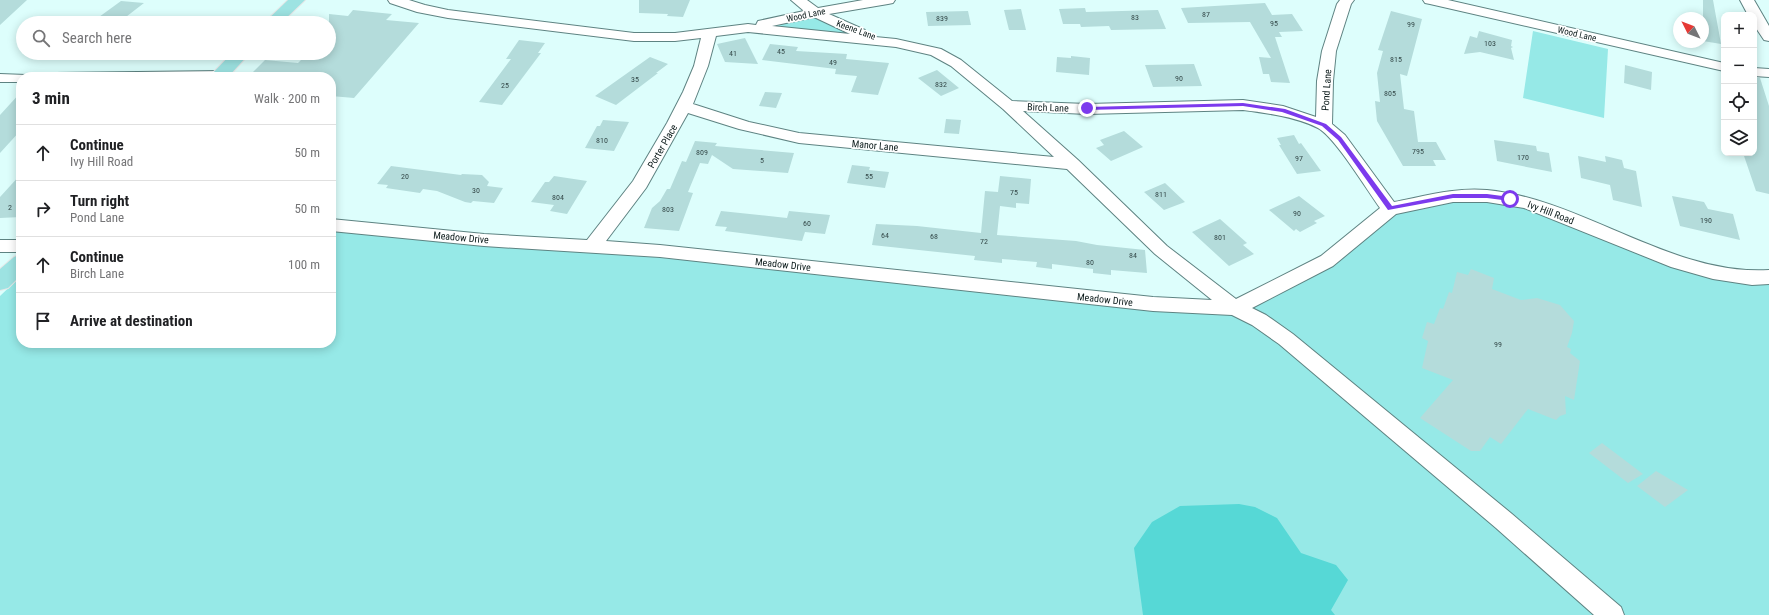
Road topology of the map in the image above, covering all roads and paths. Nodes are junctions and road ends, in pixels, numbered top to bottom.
1 (297, 0) edge
2 (395, 0) edge
3 (798, 0) edge
4 (888, 0) edge
5 (1347, 0) edge
6 (1430, 0) edge
7 (1747, 0) edge
8 (815, 12) junction
9 (280, 16) edge
10 (748, 28) junction
11 (708, 34) junction
12 (1769, 37) edge
13 (896, 43) junction
14 (235, 60) edge
15 (1721, 66) edge
16 (223, 72) edge
17 (1757, 72) edge
18 (1769, 73) edge
19 (0, 78) edge
20 (16, 78) edge
21 (683, 106) junction
22 (1008, 106) junction
23 (1324, 125) junction
24 (1072, 164) junction
25 (1390, 208) junction
26 (336, 225) edge
27 (0, 246) edge
28 (16, 246) edge
29 (592, 247) junction
30 (16, 267) edge
31 (1769, 277) edge
32 (0, 282) edge
33 (1235, 308) junction
34 (1612, 615) edge

1 - 9 main road
2 - 11 street
3 - 8 street, Keene Lane
4 - 8 street, Wood Lane
5 - 23 street, Pond Lane
6 - 15 street, Wood Lane
7 - 12 street
8 - 10 street, Wood Lane
8 - 13 street, Keene Lane
10 - 11 street
10 - 13 street
11 - 21 street, Porter Place
13 - 22 street
14 - 16 main road
17 - 18 street
19 - 20 street
21 - 24 street, Manor Lane
21 - 29 street, Porter Place
22 - 23 street, Birch Lane
22 - 24 street
23 - 25 street, Pond Lane
24 - 33 street
25 - 31 street, Ivy Hill Road
25 - 33 street
26 - 29 street, Meadow Drive
27 - 28 street
29 - 33 street, Meadow Drive
30 - 32 main road
33 - 34 street

